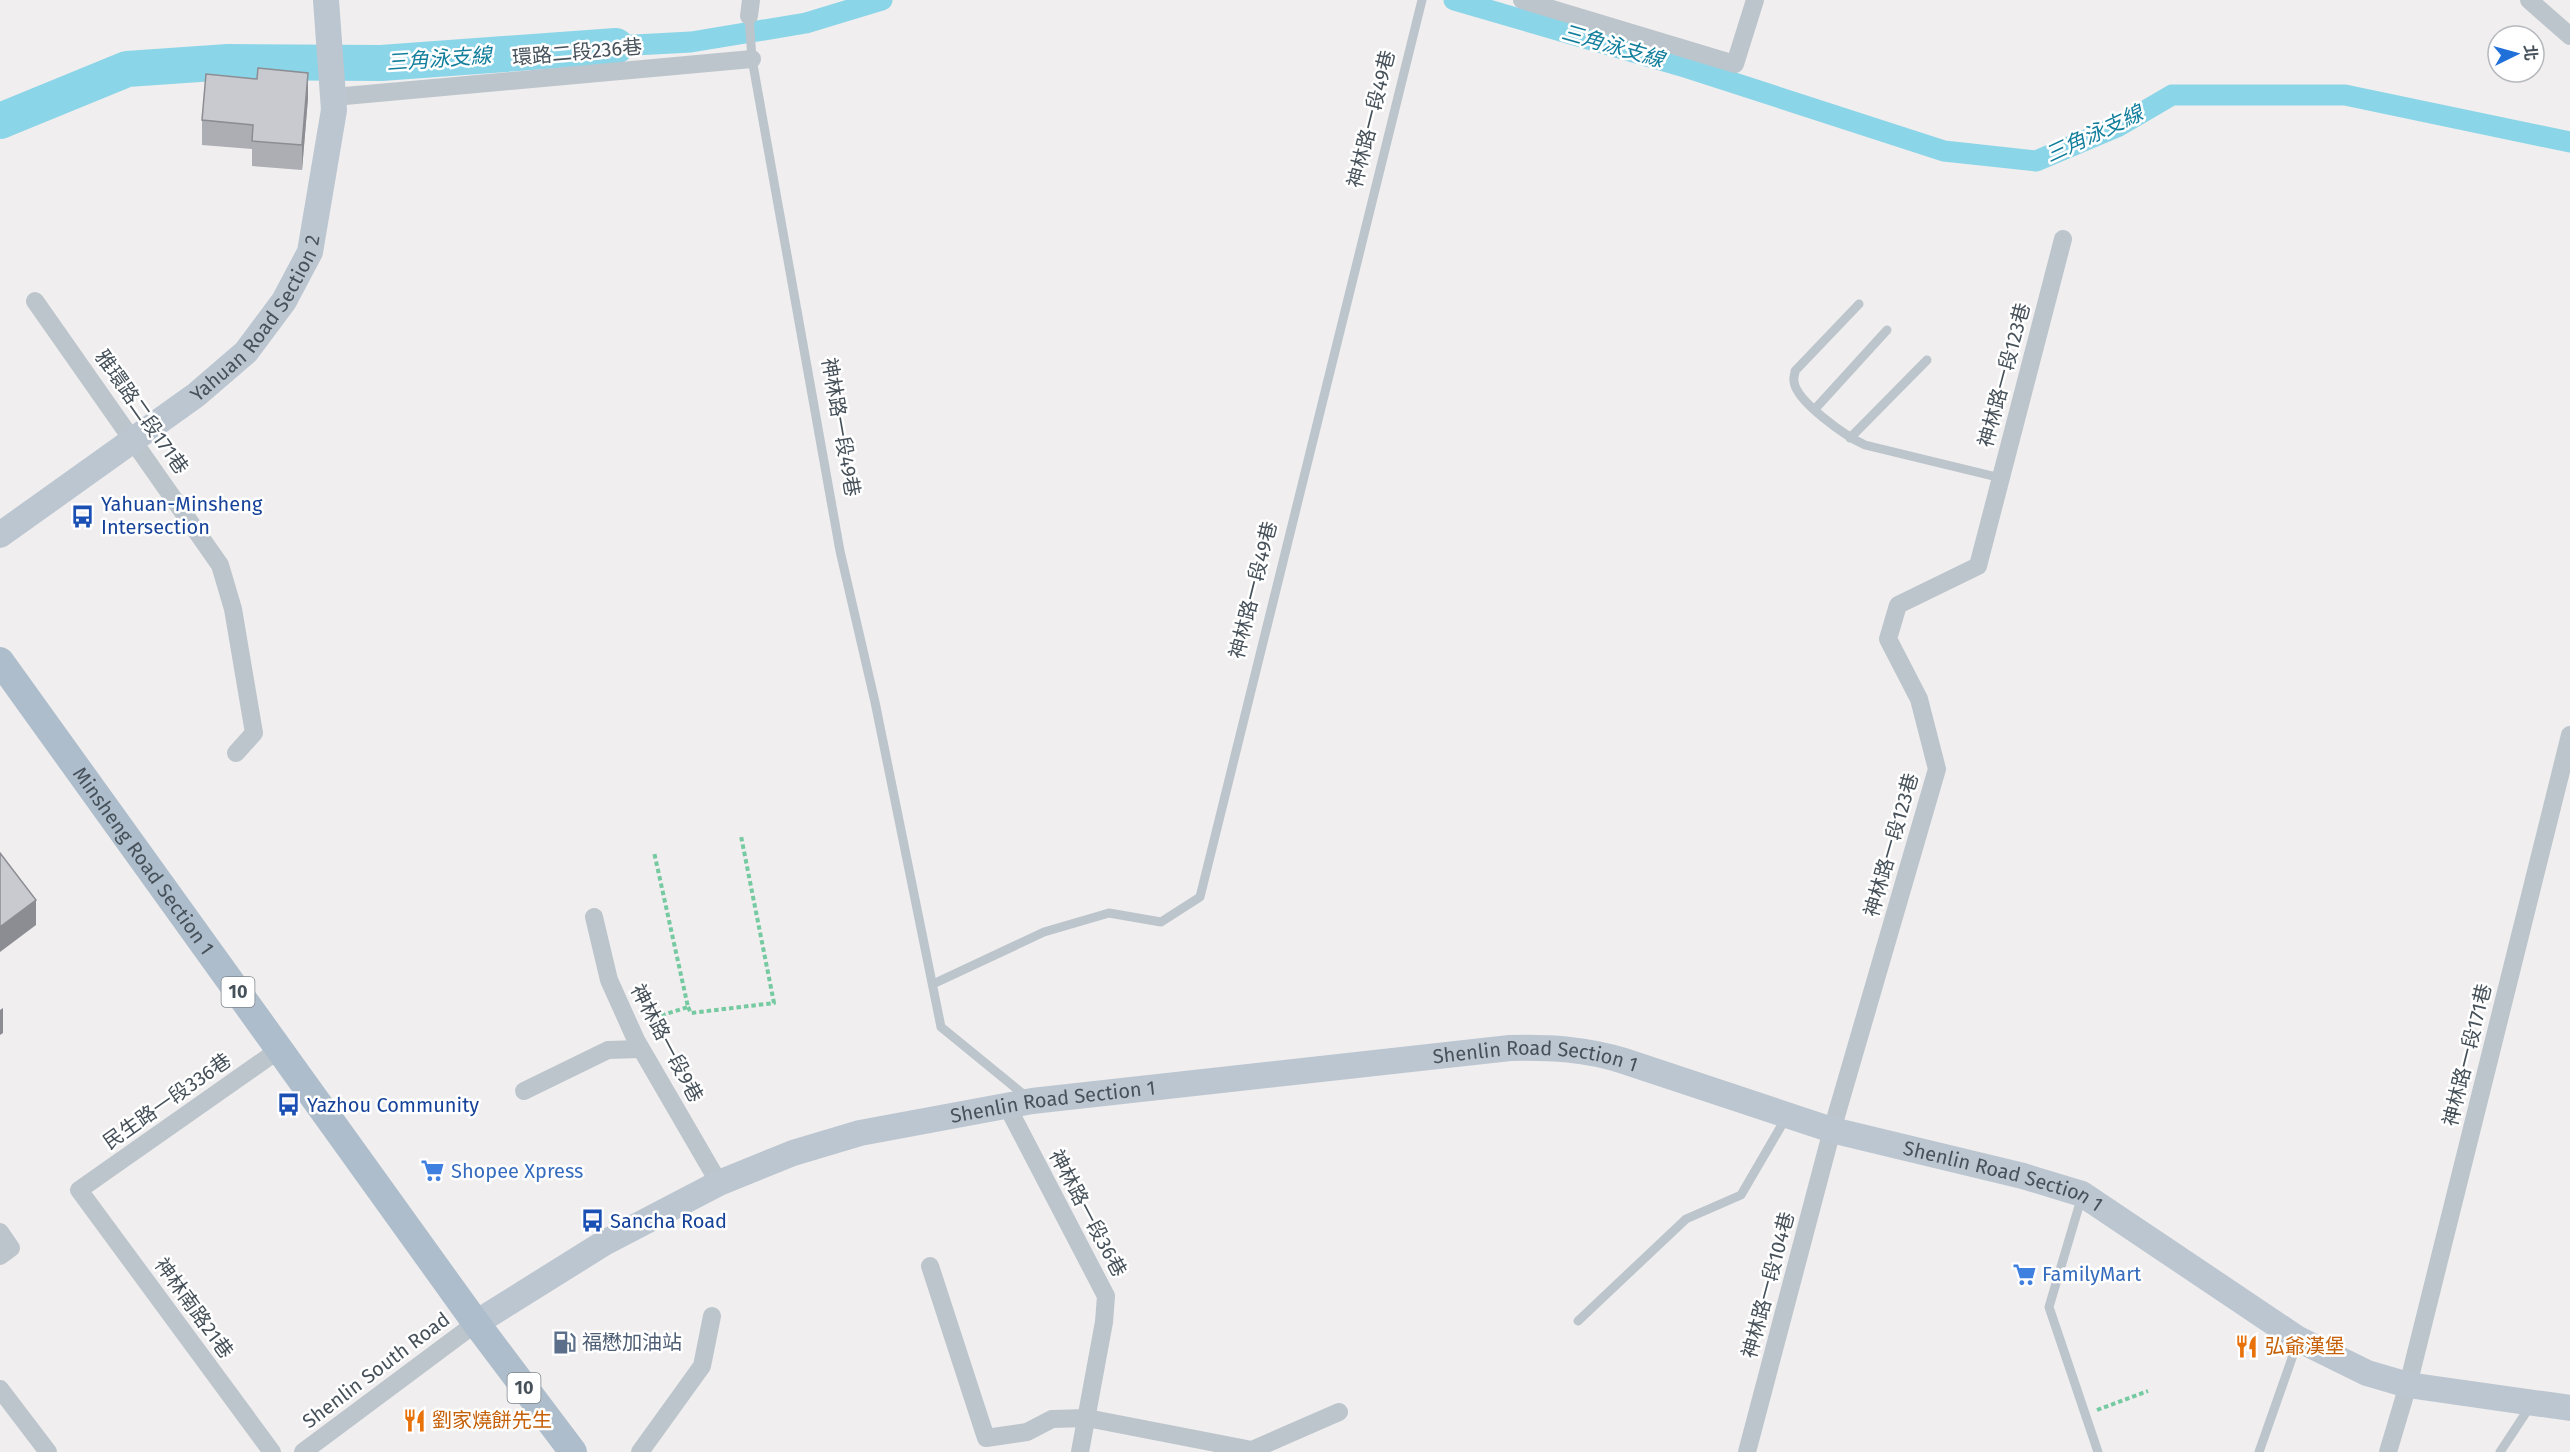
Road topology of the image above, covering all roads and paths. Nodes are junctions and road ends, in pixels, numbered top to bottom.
1 (326, 0) edge
2 (1422, 0) edge
3 (1522, 0) edge
4 (1755, 0) edge
5 (2529, 0) edge
6 (750, 8) edge
7 (2570, 36) edge
8 (752, 56) junction
9 (334, 92) junction
10 (2063, 239) dead end
11 (36, 301) dead end
12 (1859, 304) dead end
13 (1887, 330) dead end
14 (1927, 360) dead end
15 (1815, 409) junction
16 (1850, 438) junction
17 (134, 440) junction
18 (2001, 478) junction
19 (0, 535) edge
20 (0, 661) edge
21 (2570, 735) edge
22 (236, 753) dead end
23 (741, 836) dead end
24 (654, 852) dead end
25 (594, 917) dead end
26 (933, 984) junction
27 (688, 1007) junction
28 (629, 1026) junction
29 (280, 1049) junction
30 (640, 1049) junction
31 (524, 1091) dead end
32 (1032, 1101) junction
33 (1007, 1106) junction
34 (1788, 1115) junction
35 (1832, 1130) junction
36 (718, 1183) junction
37 (80, 1190) joint
38 (2082, 1194) junction
39 (0, 1232) edge
40 (6, 1252) edge
41 (930, 1266) dead end
42 (712, 1316) dead end
43 (1578, 1321) dead end
44 (476, 1323) junction
45 (2298, 1339) junction
46 (2408, 1385) junction
47 (2148, 1390) dead end
48 (2, 1395) edge
49 (2533, 1403) junction
50 (2570, 1408) edge
51 (1339, 1412) dead end
52 (2085, 1414) junction
53 (1087, 1418) junction
54 (48, 1452) edge
55 (272, 1452) edge
56 (303, 1452) edge
57 (573, 1452) edge
58 (640, 1452) edge
59 (1080, 1452) edge
60 (1747, 1452) edge
61 (2098, 1452) edge
62 (2259, 1452) edge
63 (2388, 1452) edge
64 (2500, 1452) edge

1 - 9 street, Yahuan Road Section 2
2 - 26 lane, 神林路一段49巷
3 - 4 street
5 - 7 street
6 - 8 lane, 神林路一段49巷
8 - 9 street, 環路二段236巷
8 - 26 lane, 神林路一段49巷
9 - 17 street, Yahuan Road Section 2
10 - 18 street, 神林路一段123巷
11 - 17 street, 雅環路二段171巷
12 - 15 lane
13 - 15 lane
14 - 16 lane
15 - 16 lane
16 - 18 lane
17 - 19 street, Yahuan Road Section 2
17 - 22 street, 雅環路二段171巷
18 - 35 street, 神林路一段123巷
20 - 29 main road, Minsheng Road Section 1 / 10
21 - 46 street, 神林路一段171巷
23 - 27 path
24 - 27 path
25 - 28 street, 神林路一段9巷
26 - 32 lane, 神林路一段49巷
27 - 28 path
28 - 30 street, 神林路一段9巷
29 - 37 street, 民生路一段336巷
29 - 44 main road, Minsheng Road Section 1 / 10
30 - 31 street
30 - 36 street, 神林路一段9巷
32 - 33 street, Shenlin Road Section 1
32 - 34 street, Shenlin Road Section 1
33 - 36 street, Shenlin Road Section 1
33 - 53 street, 神林路一段36巷
34 - 35 street, Shenlin Road Section 1
34 - 43 lane
35 - 38 street, Shenlin Road Section 1
35 - 60 street, 神林路一段104巷
36 - 44 street, Shenlin Road Section 1
37 - 55 street, 神林南路21巷
38 - 45 street, Shenlin Road Section 1
38 - 52 lane
39 - 40 street
41 - 53 street
42 - 58 street
44 - 56 street, Shenlin South Road
44 - 57 main road, 10
45 - 46 street, Shenlin Road Section 1
45 - 62 lane
46 - 49 street, Shenlin Road Section 1
46 - 63 street, 神林路一段171巷
47 - 52 path
48 - 54 street
49 - 50 street, Shenlin Road Section 1
49 - 64 lane
51 - 53 street
52 - 61 lane
53 - 59 street, 神林路一段36巷

